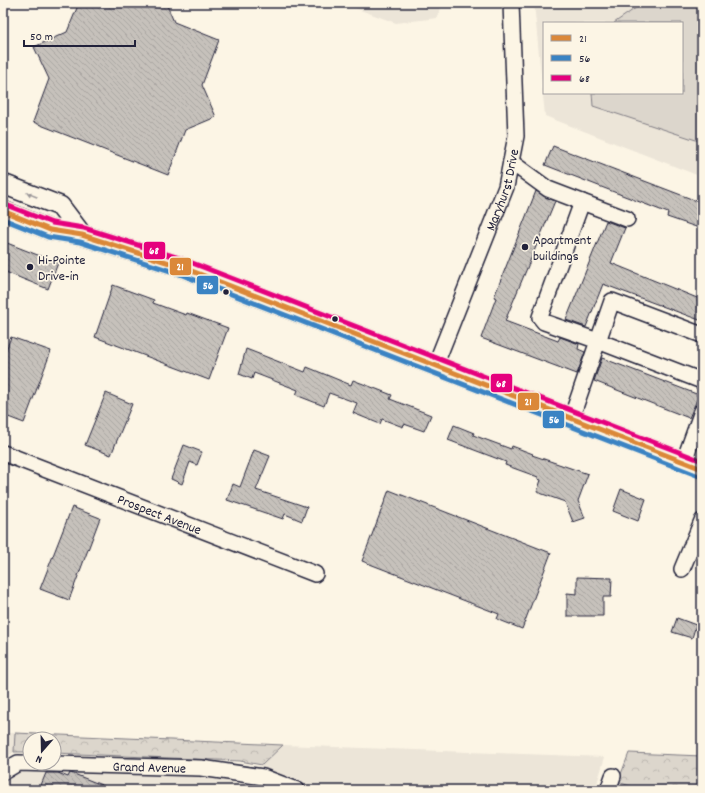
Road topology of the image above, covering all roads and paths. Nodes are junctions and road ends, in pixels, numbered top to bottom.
1 (511, 3) edge
2 (511, 162) junction
3 (3, 184) edge
4 (582, 202) junction
5 (3, 211) edge
6 (627, 219) dead end
7 (82, 235) junction
8 (702, 335) edge
9 (598, 341) junction
10 (435, 366) junction
11 (702, 381) edge
12 (702, 411) edge
13 (571, 419) junction
14 (3, 453) edge
15 (684, 462) junction
16 (702, 468) edge
17 (702, 521) edge
18 (682, 569) dead end
19 (315, 574) dead end
20 (3, 772) edge
21 (297, 790) edge

1 - 2 street, Maryhurst Drive
2 - 4 street
2 - 10 street, Maryhurst Drive
7 -> 3 main road
4 - 6 street
4 - 9 street
5 - 7 main road
7 - 10 main road
8 - 9 street
9 - 11 street
9 - 13 street
10 - 13 main road
12 - 15 street
13 - 15 main road
14 - 19 street, Prospect Avenue
15 - 16 main road
17 - 18 street
20 - 21 street, Grand Avenue

